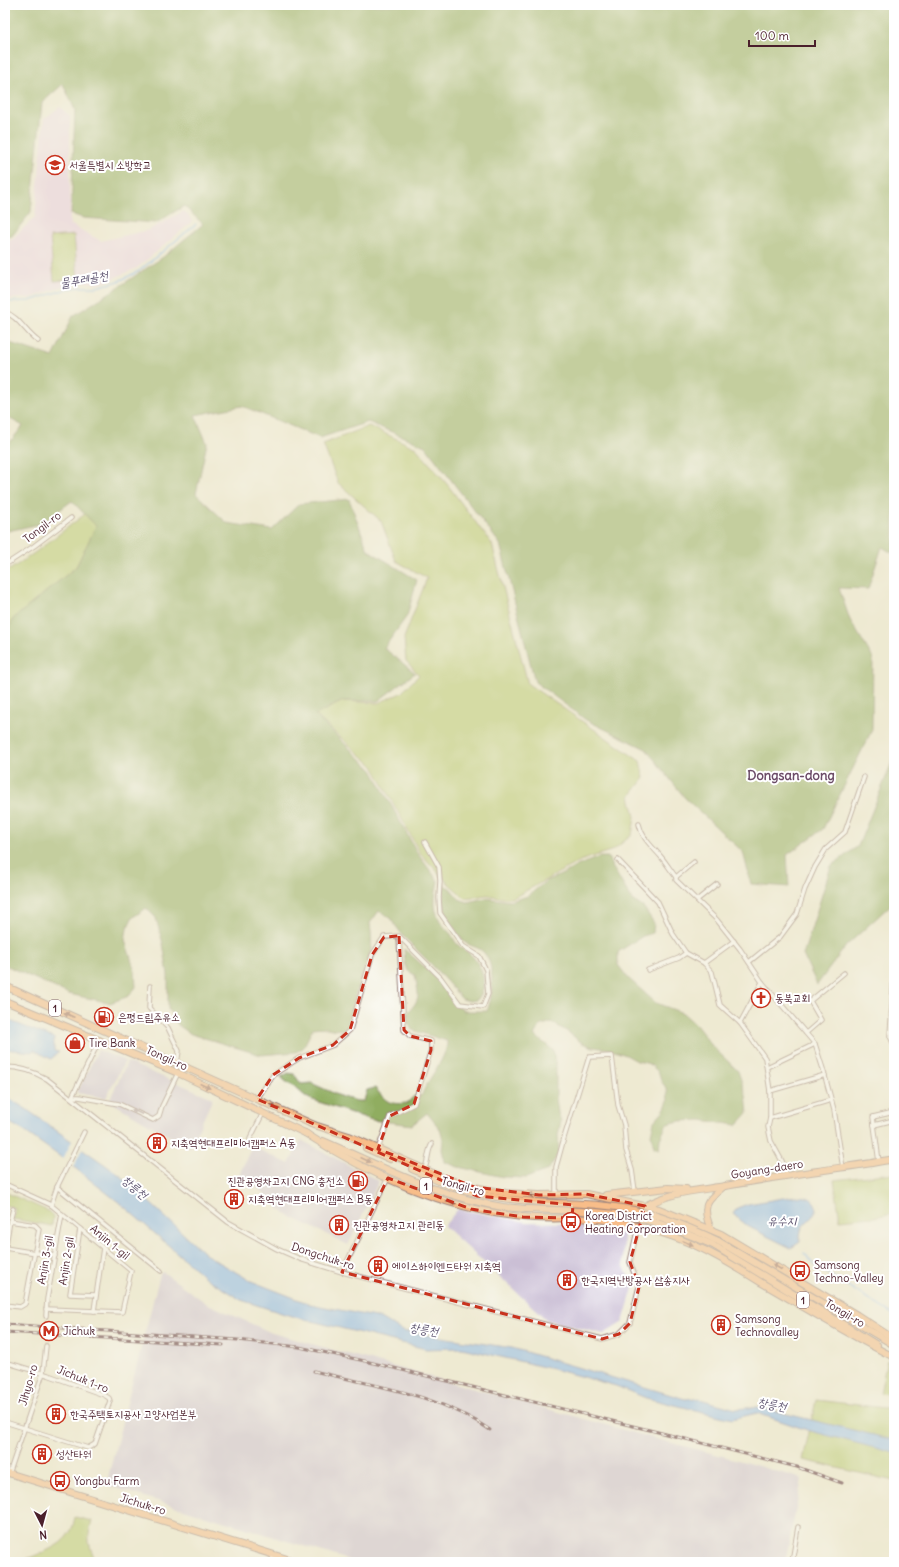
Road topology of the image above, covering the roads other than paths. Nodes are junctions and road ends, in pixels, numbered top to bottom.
1 (5, 312) edge
2 (38, 341) dead end
3 (71, 518) dead end
4 (5, 565) edge
5 (864, 777) dead end
6 (639, 824) dead end
7 (425, 842) dead end
8 (618, 860) dead end
9 (694, 862) dead end
10 (676, 877) junction
11 (717, 884) dead end
12 (697, 900) junction
13 (399, 936) junction
14 (734, 941) junction
15 (686, 953) junction
16 (749, 962) junction
17 (704, 963) junction
18 (648, 970) dead end
19 (844, 973) dead end
20 (894, 973) edge
21 (762, 982) junction
22 (5, 986) edge
23 (150, 986) dead end
24 (5, 1001) edge
25 (740, 1023) junction
26 (806, 1034) junction
27 (100, 1039) junction
28 (814, 1044) junction
29 (894, 1045) edge
30 (177, 1064) junction
31 (5, 1067) edge
32 (767, 1068) junction
33 (178, 1074) junction
34 (825, 1075) junction
35 (770, 1091) junction
36 (72, 1097) junction
37 (257, 1099) junction
38 (832, 1100) junction
39 (894, 1112) edge
40 (263, 1113) junction
41 (770, 1118) junction
42 (894, 1120) edge
43 (311, 1124) junction
44 (874, 1125) junction
45 (84, 1132) dead end
46 (305, 1133) junction
47 (250, 1139) dead end
48 (432, 1144) dead end
49 (378, 1149) junction
50 (894, 1159) edge
51 (880, 1162) junction
52 (843, 1168) junction
53 (424, 1170) junction
54 (787, 1176) junction
55 (388, 1178) junction
56 (5, 1184) edge
57 (724, 1186) junction
58 (57, 1187) junction
59 (694, 1190) junction
60 (635, 1191) junction
61 (583, 1194) junction
62 (556, 1195) junction
63 (600, 1196) junction
64 (51, 1205) junction
65 (645, 1206) junction
66 (13, 1208) dead end
67 (62, 1214) junction
68 (585, 1219) junction
69 (10, 1221) junction
70 (638, 1227) junction
71 (80, 1229) junction
72 (711, 1229) junction
73 (715, 1243) junction
74 (5, 1248) edge
75 (103, 1248) junction
76 (34, 1252) junction
77 (55, 1256) junction
78 (161, 1271) dead end
79 (342, 1272) junction
80 (96, 1295) junction
81 (5, 1305) edge
82 (46, 1309) junction
83 (94, 1311) junction
84 (46, 1316) tunnel mouth
85 (894, 1339) edge
86 (894, 1345) edge
87 (46, 1346) tunnel mouth
88 (894, 1356) edge
89 (5, 1362) edge
90 (43, 1373) junction
91 (5, 1422) edge
92 (25, 1428) junction
93 (7, 1473) edge
94 (798, 1528) dead end
95 (273, 1559) edge
96 (297, 1562) edge
97 (792, 1562) edge

1 - 2 street
3 - 4 street, Tongil-ro
5 - 16 street
6 - 10 street
7 - 13 street
8 - 15 street
9 - 10 street
10 - 12 street
11 - 12 street
12 - 14 street
13 - 37 street
13 - 49 street
14 - 16 street
14 - 17 street
15 - 17 street
15 - 18 street
16 - 21 street
17 - 25 street
19 - 26 street
20 - 29 street
21 - 25 street
21 - 26 street
30 -> 22 main road, Tongil-ro / 1
23 - 30 street
24 - 27 main road, Tongil-ro / 1
25 - 32 street
26 - 28 street
27 - 33 main road, Tongil-ro / 1
27 - 36 street
28 - 32 street
28 - 34 street
30 - 37 main road, Tongil-ro / 1
31 - 36 street, Dongchuk-ro
32 - 35 street
33 -> 36 street
33 -> 40 main road, Tongil-ro / 1
34 - 35 street
34 - 38 street
35 - 41 street
36 - 79 street, Dongchuk-ro
43 -> 37 main road, Tongil-ro / 1
38 - 41 street
38 - 52 street
39 - 44 street
40 - 46 main road, Tongil-ro / 1
40 - 47 street
41 - 54 street
42 - 44 street
43 - 49 main road
43 - 73 main road, Tongil-ro / 1, bridge
44 - 51 street
45 - 58 street
46 - 55 main road
46 -> 73 main road, Tongil-ro / 1, bridge
48 - 53 street
49 - 53 main road
50 - 51 main road, Goyang-daero
51 - 52 main road, Goyang-daero
52 - 54 main road, Goyang-daero
62 -> 53 main road
54 - 57 main road, Goyang-daero
55 -> 68 main road
55 - 79 street
56 - 64 street, Anjin 1-gil
57 - 59 main road, Goyang-daero
57 - 72 main road
58 - 64 street
58 - 78 street
59 - 60 main road
59 - 65 main road, Goyang-daero
60 - 62 street
60 - 63 main road
61 - 62 main road
61 - 63 main road
61 - 68 main road
63 - 65 main road
64 - 67 street, Anjin 1-gil
65 - 70 main road
65 - 72 main road
66 - 69 street
67 - 71 street, Anjin 1-gil
67 - 77 street, Anjin 3-gil
68 - 70 main road
69 - 74 street
69 - 76 street
70 - 79 street, Dongchuk-ro
70 -> 88 main road
71 - 75 street, Anjin 1-gil
71 - 80 street, Anjin 2-gil
85 -> 72 main road
73 - 86 main road, Tongil-ro / 1
73 - 88 main road, Tongil-ro / 1
74 - 76 street
75 - 80 street
75 - 83 street, Anjin 1-gil
76 - 77 street
76 - 81 street
77 - 82 street, Anjin 3-gil
80 - 83 street
82 - 83 street, Anjin 1-gil
82 - 84 street
87 - 90 street, Jihyo-ro
89 - 90 street, Jichuk 1-ro
90 - 92 street, Jihyo-ro
90 - 92 street, Jichuk 1-ro
91 - 92 street, Jichuk 1-ro
92 - 93 street, Jihyo-ro
93 - 95 main road, Jichuk-ro
94 - 97 street
95 - 96 main road, Jichuk-ro

